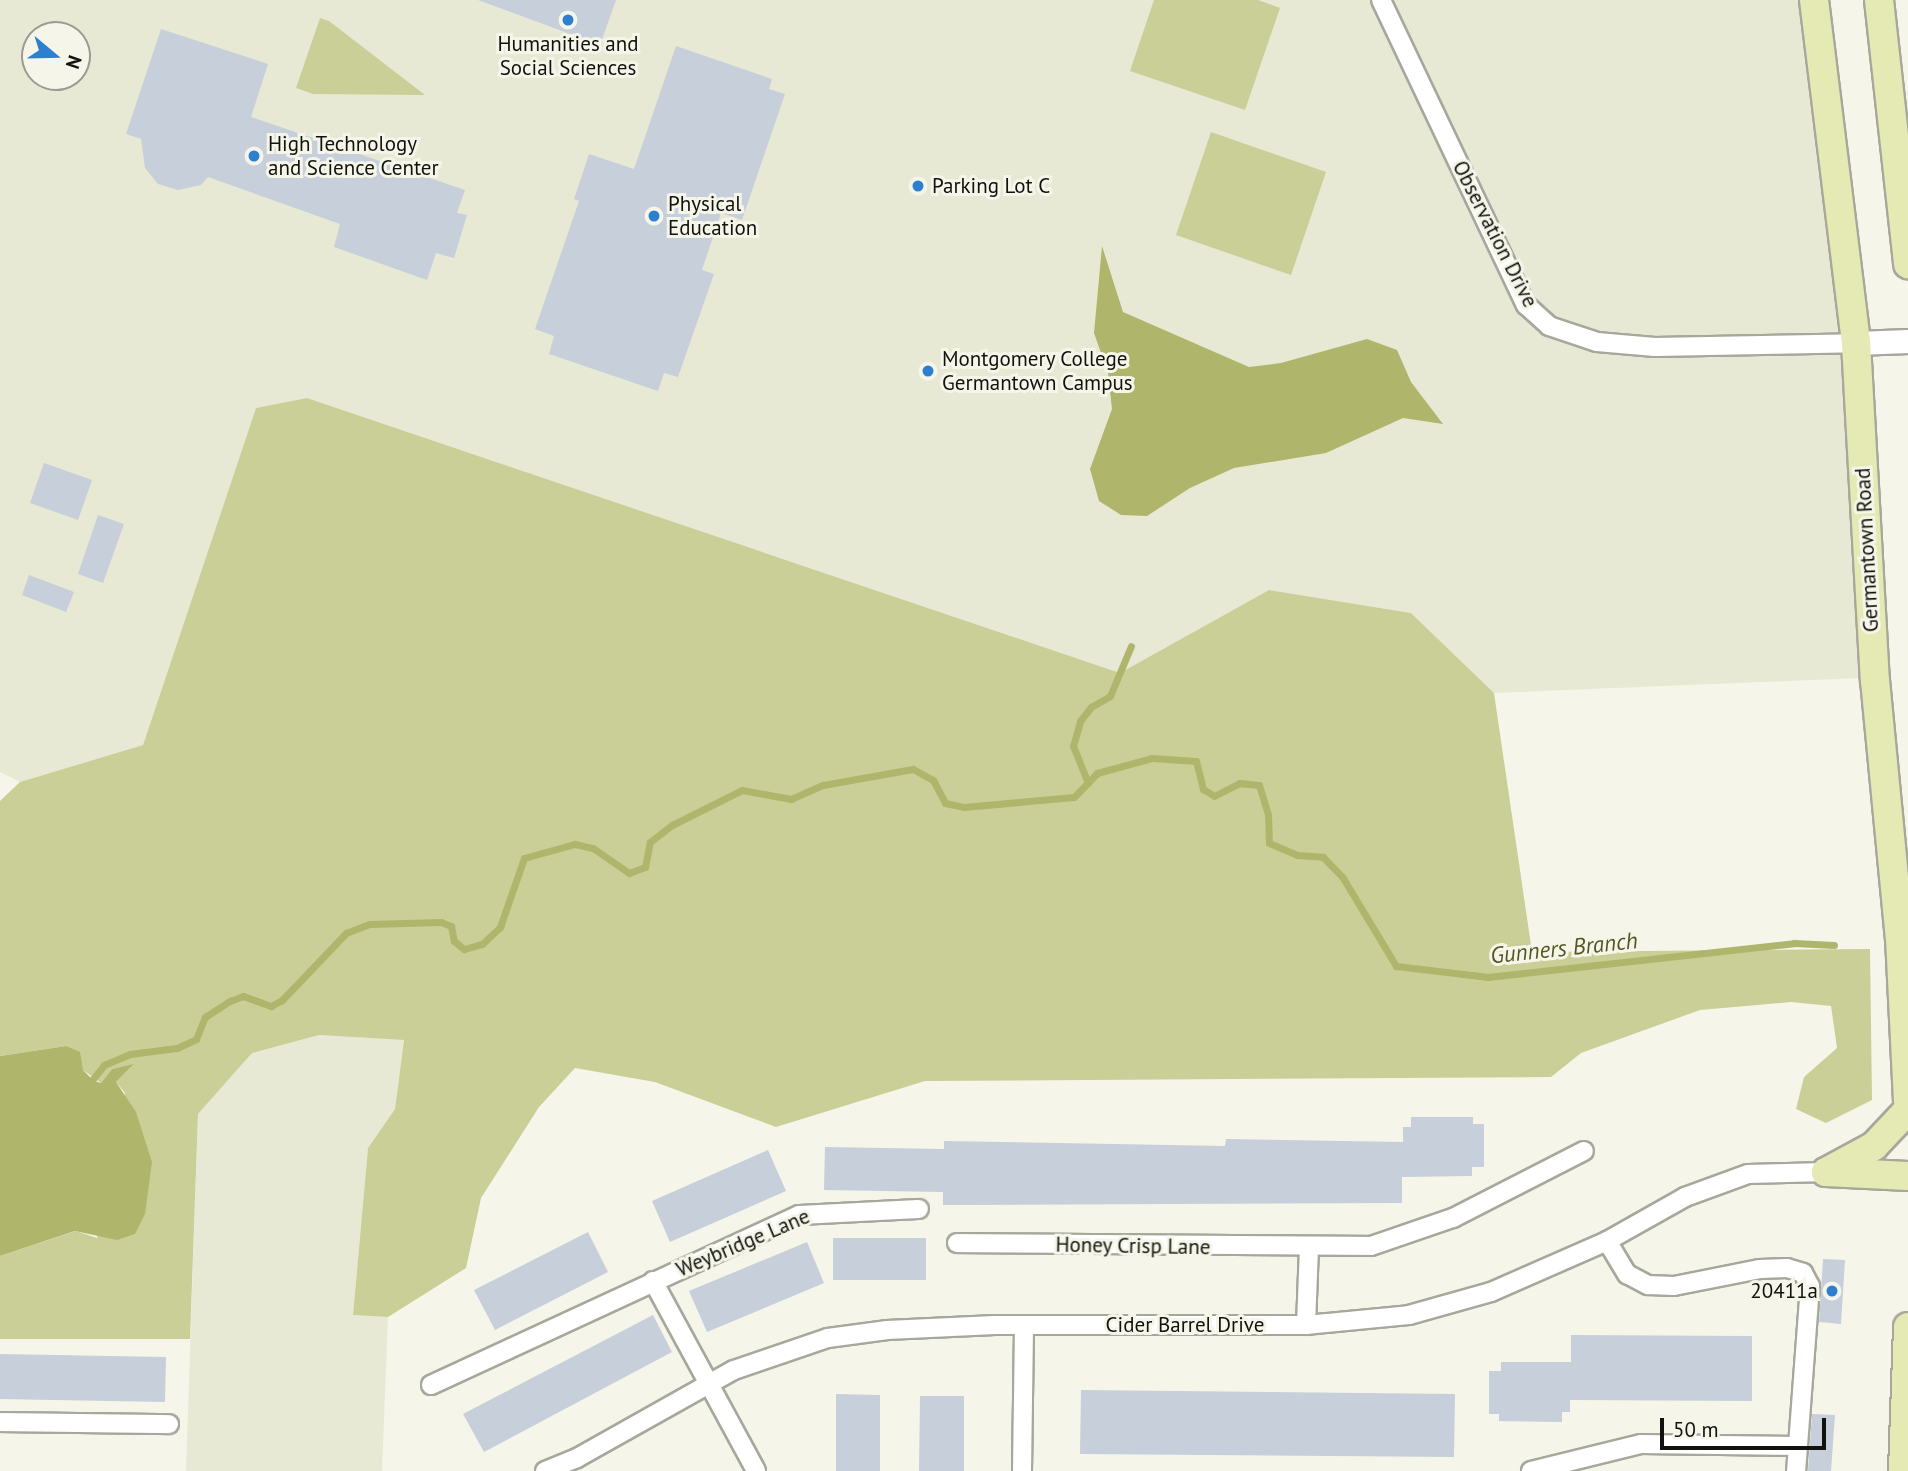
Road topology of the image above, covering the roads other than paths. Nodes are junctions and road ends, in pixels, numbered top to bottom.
1 (1381, 0) edge
2 (1814, 0) edge
3 (1879, 0) edge
4 (1908, 264) edge
5 (1908, 341) edge
6 (1856, 343) junction
7 (1908, 1101) edge
8 (1908, 1110) edge
9 (1584, 1151) dead end
10 (1826, 1172) junction
11 (1908, 1176) edge
12 (919, 1209) dead end
13 (1607, 1241) junction
14 (957, 1243) dead end
15 (1309, 1246) junction
16 (653, 1281) junction
17 (1024, 1325) junction
18 (1306, 1325) junction
19 (1908, 1327) edge
20 (709, 1384) junction
21 (430, 1385) dead end
22 (0, 1422) edge
23 (169, 1424) dead end
24 (1797, 1446) junction
25 (545, 1471) edge
26 (756, 1471) edge
27 (1022, 1471) edge
28 (1531, 1471) edge
29 (1796, 1471) edge
30 (1903, 1471) edge

1 - 6 street, Observation Drive
2 - 6 main road, Germantown Road
3 - 4 main road
5 - 6 street, Observation Drive
6 - 7 main road, Germantown Road
8 - 10 main road
9 - 15 street, Honey Crisp Lane
10 - 11 main road
10 - 13 street, Cider Barrel Drive
12 - 16 street, Weybridge Lane
13 - 18 street, Cider Barrel Drive
13 - 24 street
14 - 15 street, Honey Crisp Lane
15 - 18 street
16 - 20 street, Weybridge Lane
16 - 21 street, Weybridge Lane
17 - 18 street, Cider Barrel Drive
17 - 20 street, Cider Barrel Drive
17 - 27 street
19 - 30 main road
20 - 25 street, Cider Barrel Drive
20 - 26 street, Weybridge Lane
22 - 23 street
24 - 28 street
24 - 29 street

